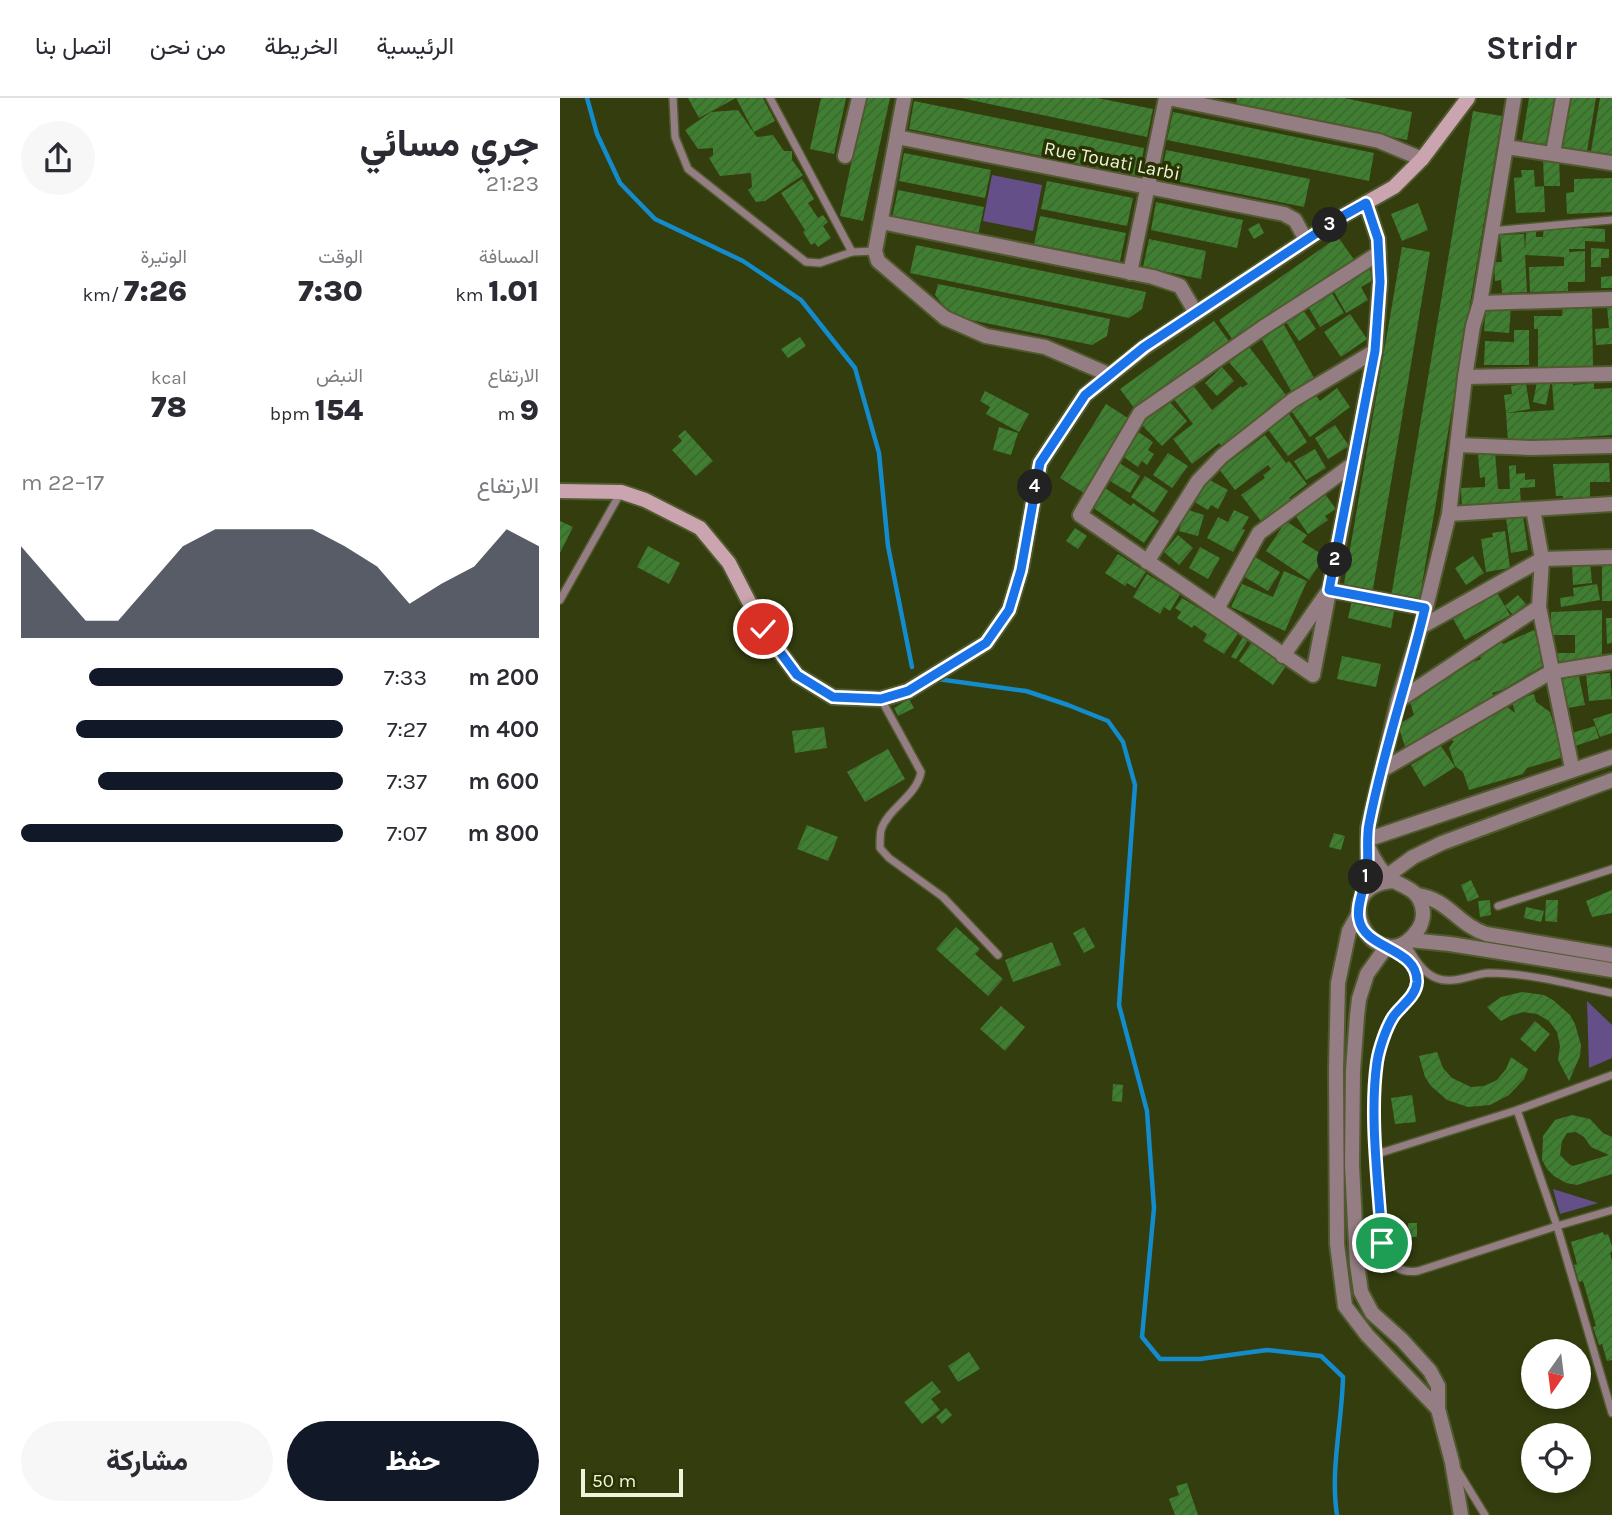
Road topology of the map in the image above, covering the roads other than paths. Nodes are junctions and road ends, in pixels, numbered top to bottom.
1 (673, 98) edge
2 (770, 98) edge
3 (859, 98) edge
4 (904, 98) edge
5 (1167, 98) edge
6 (1468, 98) edge
7 (1514, 98) edge
8 (1563, 98) edge
9 (897, 137) junction
10 (1506, 147) junction
11 (1553, 153) junction
12 (845, 156) dead end
13 (1422, 159) junction
14 (1612, 163) edge
15 (1147, 188) junction
16 (1366, 203) junction
17 (1612, 220) edge
18 (881, 222) junction
19 (1491, 231) junction
20 (1306, 240) junction
21 (876, 251) junction
22 (852, 252) junction
23 (1379, 253) junction
24 (1130, 273) junction
25 (1612, 299) edge
26 (1480, 303) junction
27 (1196, 313) junction
28 (1375, 351) junction
29 (1110, 374) junction
30 (1612, 374) edge
31 (1465, 376) junction
32 (1458, 445) junction
33 (1612, 446) edge
34 (1353, 464) junction
35 (560, 491) edge
36 (621, 492) junction
37 (1612, 504) edge
38 (1533, 509) junction
39 (1449, 514) junction
40 (1612, 557) edge
41 (1542, 559) junction
42 (1147, 562) junction
43 (1329, 590) junction
44 (560, 600) edge
45 (1539, 607) junction
46 (1425, 608) junction
47 (1217, 609) junction
48 (1420, 627) junction
49 (1283, 656) junction
50 (1612, 662) edge
51 (1551, 672) junction
52 (881, 699) junction
53 (1398, 701) junction
54 (1612, 757) edge
55 (1572, 768) junction
56 (1382, 770) junction
57 (1612, 780) edge
58 (1369, 843) junction
59 (1612, 869) edge
60 (1391, 878) junction
61 (1417, 895) junction
62 (1362, 897) junction
63 (1498, 906) dead end
64 (1358, 915) junction
65 (1407, 941) junction
66 (1387, 946) junction
67 (998, 955) dead end
68 (1612, 955) edge
69 (1612, 970) edge
70 (1612, 993) edge
71 (1612, 1075) edge
72 (1517, 1110) junction
73 (1377, 1154) junction
74 (1612, 1210) edge
75 (1557, 1226) junction
76 (1610, 1401) edge
77 (1438, 1409) junction
78 (1612, 1413) edge
79 (1452, 1462) junction
80 (1461, 1515) edge
81 (1485, 1515) edge

1 - 22 lane
2 - 22 lane
3 - 12 street
4 - 9 street
5 - 13 street
5 - 15 street
6 - 13 main road
7 - 10 street
8 - 11 street
9 - 15 street, Rue Touati Larbi
9 - 18 street
10 - 11 street
10 - 19 street
11 - 14 street
13 - 16 main road
15 - 20 street, Rue Touati Larbi
15 - 24 street
16 - 20 main road
16 - 23 street
17 - 19 lane
18 - 21 street
18 - 24 street
19 - 26 street
20 - 27 main road
21 - 22 lane
21 - 29 street
23 - 28 street
23 - 42 street
24 - 27 street
25 - 26 street
26 - 31 street
27 - 29 main road
28 - 34 street
28 - 42 street
29 - 52 main road
30 - 31 street
31 - 32 street
32 - 33 street
32 - 39 street
34 - 43 street
34 - 47 street
35 - 36 main road
36 - 44 lane
36 - 52 main road
37 - 38 street
38 - 39 street
38 - 41 street
39 - 46 street
40 - 41 street
41 - 45 street
41 - 48 street
42 - 47 street
43 - 46 street
43 - 49 street
43 - 49 street
45 - 51 street
45 - 53 street
46 - 48 street
47 - 49 street
48 - 53 street
50 - 51 street
51 - 55 street
51 - 56 street
52 - 67 lane
53 - 56 street
54 - 55 street
55 - 58 street
56 - 58 street
57 - 60 street
58 - 60 street
58 - 62 street
59 - 63 lane
60 - 61 street
60 - 62 street
61 - 65 street
61 - 68 street
62 - 64 street
64 - 66 street
64 - 77 street
65 - 66 street
65 - 69 street
65 - 70 lane
66 - 73 lane
66 - 77 street
71 - 72 lane
72 - 73 lane
72 - 75 lane
73 - 75 lane
74 - 75 lane
75 - 76 lane
76 - 78 lane
77 - 79 street
79 - 80 street
79 - 81 lane

